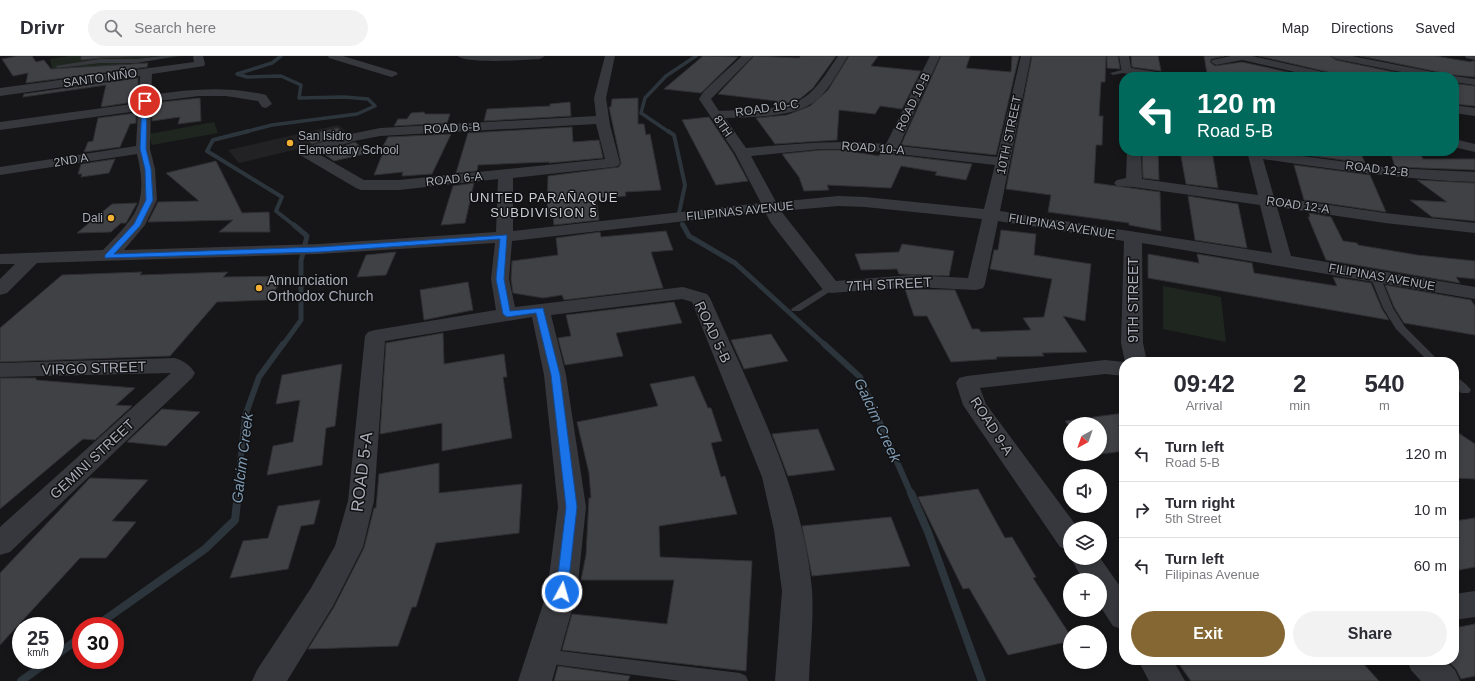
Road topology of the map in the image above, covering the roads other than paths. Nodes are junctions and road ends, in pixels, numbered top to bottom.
1 (174, 56) edge
2 (333, 56) edge
3 (463, 56) edge
4 (540, 56) edge
5 (610, 56) edge
6 (748, 56) edge
7 (843, 56) edge
8 (935, 56) edge
9 (1026, 56) edge
10 (1124, 56) edge
11 (1336, 56) edge
12 (1470, 56) edge
13 (1240, 57) edge
14 (1475, 57) edge
15 (199, 60) edge
16 (377, 60) dead end
17 (1216, 62) dead end
18 (358, 65) junction
19 (58, 66) dead end
20 (1126, 70) junction
21 (146, 71) junction
22 (1138, 72) edge
23 (1309, 72) edge
24 (1418, 72) edge
25 (1113, 73) dead end
26 (392, 74) dead end
27 (1459, 80) edge
28 (1475, 82) edge
29 (1, 88) edge
30 (144, 103) junction
31 (266, 104) dead end
32 (1459, 110) edge
33 (1475, 112) edge
34 (715, 115) junction
35 (603, 120) junction
36 (0, 126) edge
37 (1459, 144) edge
38 (891, 148) junction
39 (1475, 148) edge
40 (143, 149) junction
41 (305, 152) joint
42 (742, 153) junction
43 (1133, 156) edge
44 (1255, 156) edge
45 (1282, 156) edge
46 (1003, 162) junction
47 (0, 171) edge
48 (506, 174) junction
49 (1475, 178) edge
50 (1267, 201) junction
51 (771, 207) junction
52 (992, 215) junction
53 (1475, 228) edge
54 (504, 237) junction
55 (1133, 237) junction
56 (108, 256) junction
57 (16, 259) edge
58 (1283, 260) junction
59 (0, 273) edge
60 (1375, 276) junction
61 (831, 287) junction
62 (0, 289) edge
63 (1475, 293) edge
64 (796, 309) dead end
65 (540, 310) junction
66 (507, 314) junction
67 (375, 336) joint
68 (1135, 357) edge
69 (1430, 357) edge
70 (1119, 368) edge
71 (0, 370) edge
72 (23, 370) junction
73 (184, 373) joint
74 (1459, 385) edge
75 (0, 387) edge
76 (1459, 390) edge
77 (1063, 529) edge
78 (0, 544) edge
79 (1107, 592) edge
80 (1475, 604) edge
81 (1459, 606) edge
82 (1119, 610) edge
83 (544, 656) junction
84 (1157, 665) edge
85 (1428, 665) edge
86 (269, 681) edge
87 (535, 681) edge
88 (740, 681) edge
89 (792, 681) edge
90 (1168, 681) edge
91 (1444, 681) edge

1 - 19 lane
2 - 18 street
3 - 4 street
5 - 35 street
6 - 34 street, 8TH
7 - 34 street, ROAD 10-C
8 - 38 street, ROAD 10-B
9 - 46 street, 10TH STREET
10 - 20 street
11 - 24 street
12 - 14 street
13 - 17 street
13 - 23 street
15 - 21 street, SANTO NIÑO
16 - 18 street
18 - 26 street
20 - 22 street
20 - 25 lane
21 - 29 street, SANTO NIÑO
21 - 30 street
27 - 28 street
30 - 31 street
30 - 36 street
30 - 40 street
32 - 33 street
34 - 42 street, 8TH
35 - 41 street, ROAD 6-B
35 - 48 street, ROAD 6-A
37 - 39 street
38 - 42 street, ROAD 10-A
38 - 46 street, ROAD 10-A
40 - 47 street, 2ND A
40 - 56 street
41 - 48 street, ROAD 6-A
42 - 51 street, 8TH
43 - 50 street, ROAD 12-A
44 - 50 street
45 - 49 street, ROAD 12-B
46 - 52 street, 10TH STREET
48 - 54 street
50 - 53 street, ROAD 12-A
50 - 58 street
51 - 52 street, FILIPINAS AVENUE
51 - 54 street, FILIPINAS AVENUE
51 - 61 street, 7TH STREET
52 - 55 street, FILIPINAS AVENUE
52 - 61 street, 7TH STREET
54 - 56 street, FILIPINAS AVENUE
54 - 66 street
55 - 58 street, FILIPINAS AVENUE
55 - 68 street, 9TH STREET
56 - 57 street, FILIPINAS AVENUE
57 - 59 street
57 - 62 street
58 - 60 street, FILIPINAS AVENUE
60 - 63 street, FILIPINAS AVENUE
60 - 69 lane
61 - 64 lane
65 - 66 street, ROAD 5-B
65 - 83 street
65 - 89 street, ROAD 5-B
66 - 67 street, ROAD 5-B
67 - 86 street, ROAD 5-A
70 - 77 street, ROAD 9-A
71 - 72 street, VIRGO STREET
72 - 73 street, VIRGO STREET
72 - 75 street
73 - 78 street, GEMINI STREET
74 - 76 lane
79 - 82 street
80 - 81 street
83 - 87 street
83 - 88 lane
84 - 90 street
85 - 91 street

